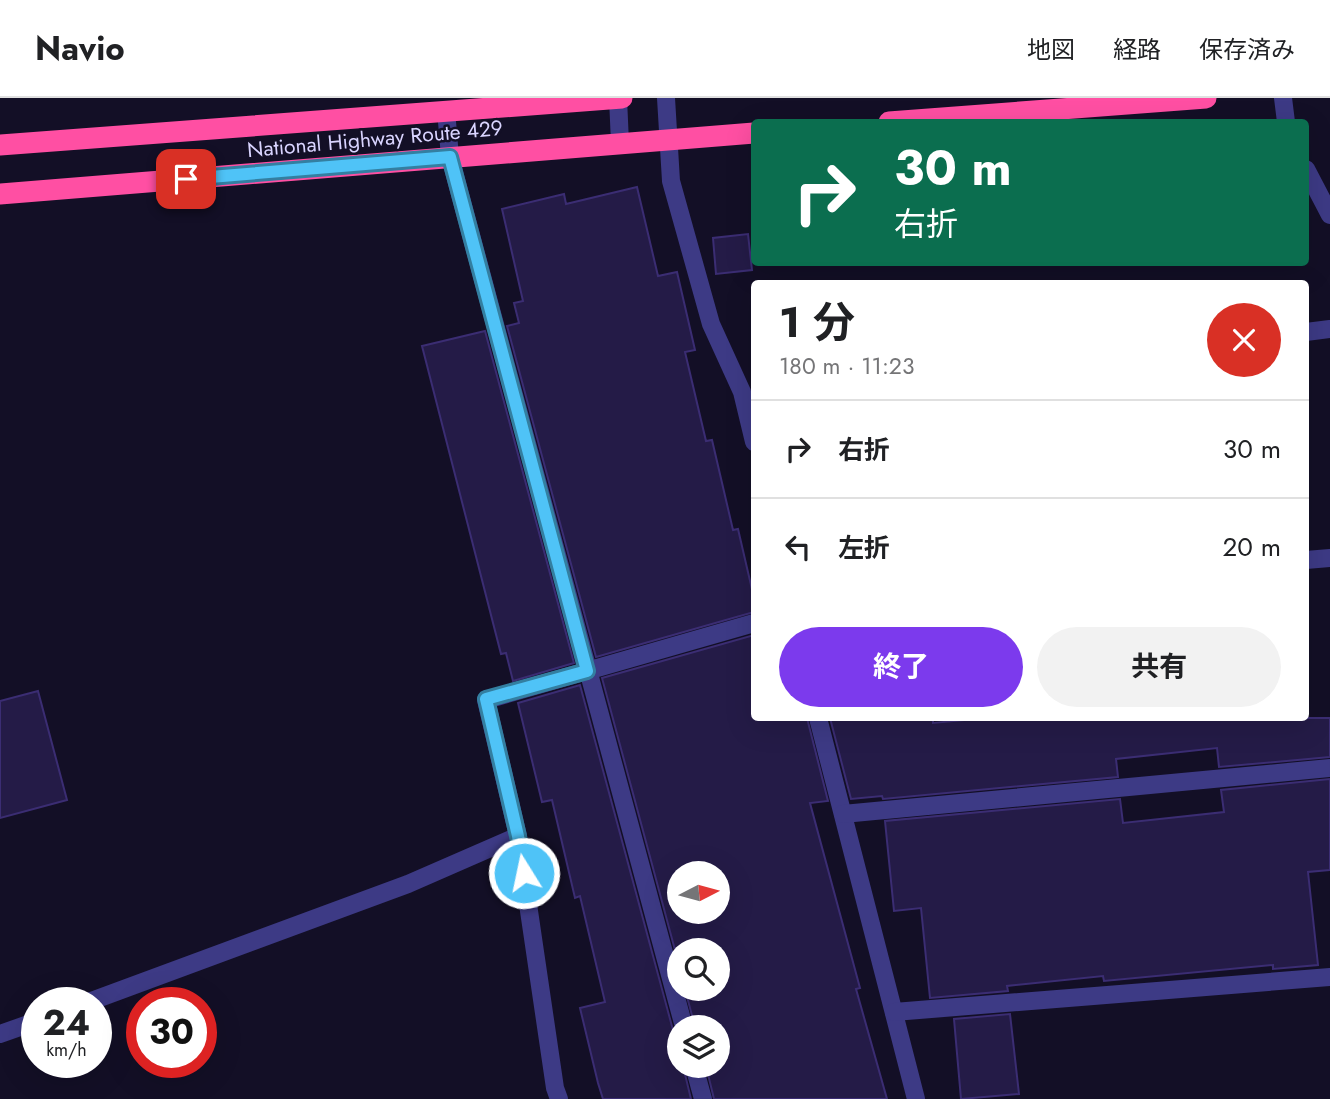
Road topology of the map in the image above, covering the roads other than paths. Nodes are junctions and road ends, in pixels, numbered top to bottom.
1 (619, 98) edge
2 (666, 98) edge
3 (1206, 98) edge
4 (1283, 98) edge
5 (446, 110) junction
6 (929, 119) edge
7 (1286, 119) edge
8 (751, 133) edge
9 (667, 140) junction
10 (620, 143) junction
11 (0, 145) edge
12 (450, 157) junction
13 (1309, 175) edge
14 (0, 194) edge
15 (1330, 215) edge
16 (1330, 329) edge
17 (1309, 332) edge
18 (748, 392) edge
19 (751, 417) edge
20 (1330, 558) edge
21 (1309, 560) edge
22 (751, 624) edge
23 (587, 671) junction
24 (819, 721) edge
25 (1330, 768) edge
26 (843, 814) junction
27 (518, 836) junction
28 (1330, 977) edge
29 (112, 993) edge
30 (894, 1012) junction
31 (681, 1015) edge
32 (21, 1027) edge
33 (0, 1034) edge
34 (697, 1078) edge
35 (559, 1099) edge
36 (703, 1099) edge
37 (916, 1099) edge

1 - 5 highway, National Highway Route 429
1 - 10 street
2 - 9 street
3 - 6 highway
4 - 7 street
5 - 11 highway, National Highway Route 429
5 - 12 street
8 - 9 highway, National Highway Route 429
9 - 10 highway, National Highway Route 429
9 - 18 street
10 - 12 highway, National Highway Route 429
12 - 14 highway, National Highway Route 429
12 - 23 street
13 - 15 street
16 - 17 street
18 - 19 street
20 - 21 street
22 - 23 street
23 - 27 street
23 - 31 street
24 - 26 street
25 - 26 street
26 - 30 street
27 - 29 street
27 - 35 street
28 - 30 street
30 - 37 street
32 - 33 street
34 - 36 street

